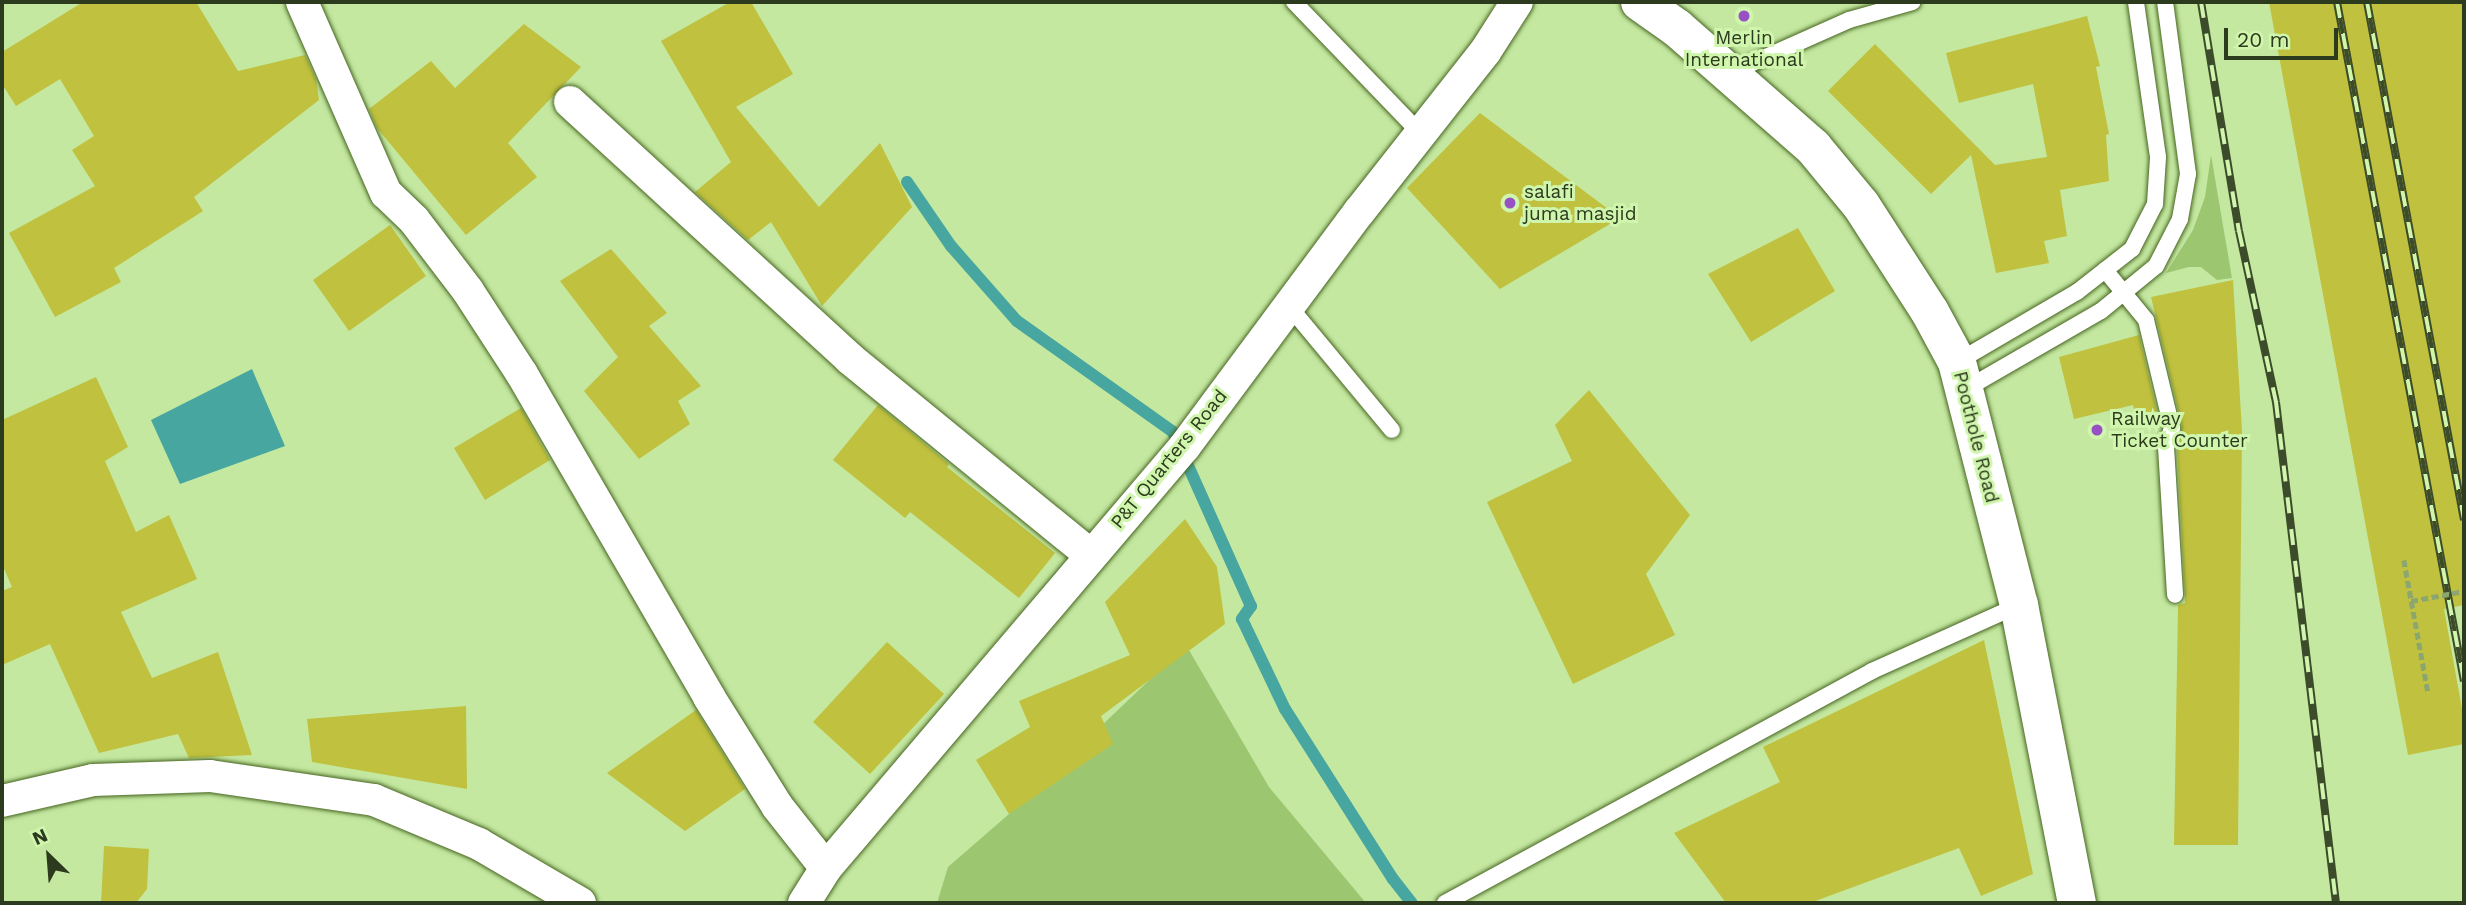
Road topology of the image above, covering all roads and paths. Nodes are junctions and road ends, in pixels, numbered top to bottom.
1 (302, 2) edge
2 (1294, 2) edge
3 (1517, 2) edge
4 (1640, 2) edge
5 (1913, 2) edge
6 (2136, 2) edge
7 (2165, 2) edge
8 (1728, 74) junction
9 (570, 102) dead end
10 (1421, 134) junction
11 (2105, 270) junction
12 (2124, 292) junction
13 (1289, 306) junction
14 (1960, 376) junction
15 (1392, 430) dead end
16 (1089, 554) junction
17 (2404, 560) dead end
18 (2464, 591) edge
19 (2175, 595) dead end
20 (2411, 601) junction
21 (2019, 605) junction
22 (2428, 692) dead end
23 (2, 801) edge
24 (826, 868) junction
25 (579, 903) edge
26 (804, 903) edge
27 (1445, 903) edge
28 (2077, 903) edge

1 - 24 street
2 - 10 lane
3 - 10 street, P&T Quarters Road
4 - 8 street, Poothole Road
5 - 8 lane
6 - 11 lane
7 - 12 lane
8 - 14 street, Poothole Road
9 - 16 street
10 - 13 street, P&T Quarters Road
11 - 12 lane
11 - 14 lane
12 - 14 lane
12 - 19 lane
13 - 15 lane
13 - 16 street, P&T Quarters Road
14 - 21 street, Poothole Road
16 - 24 street, P&T Quarters Road
17 - 20 path
18 - 20 path, bridge
20 - 22 path
21 - 27 lane
21 - 28 street, Poothole Road
23 - 25 street
24 - 26 street, P&T Quarters Road

